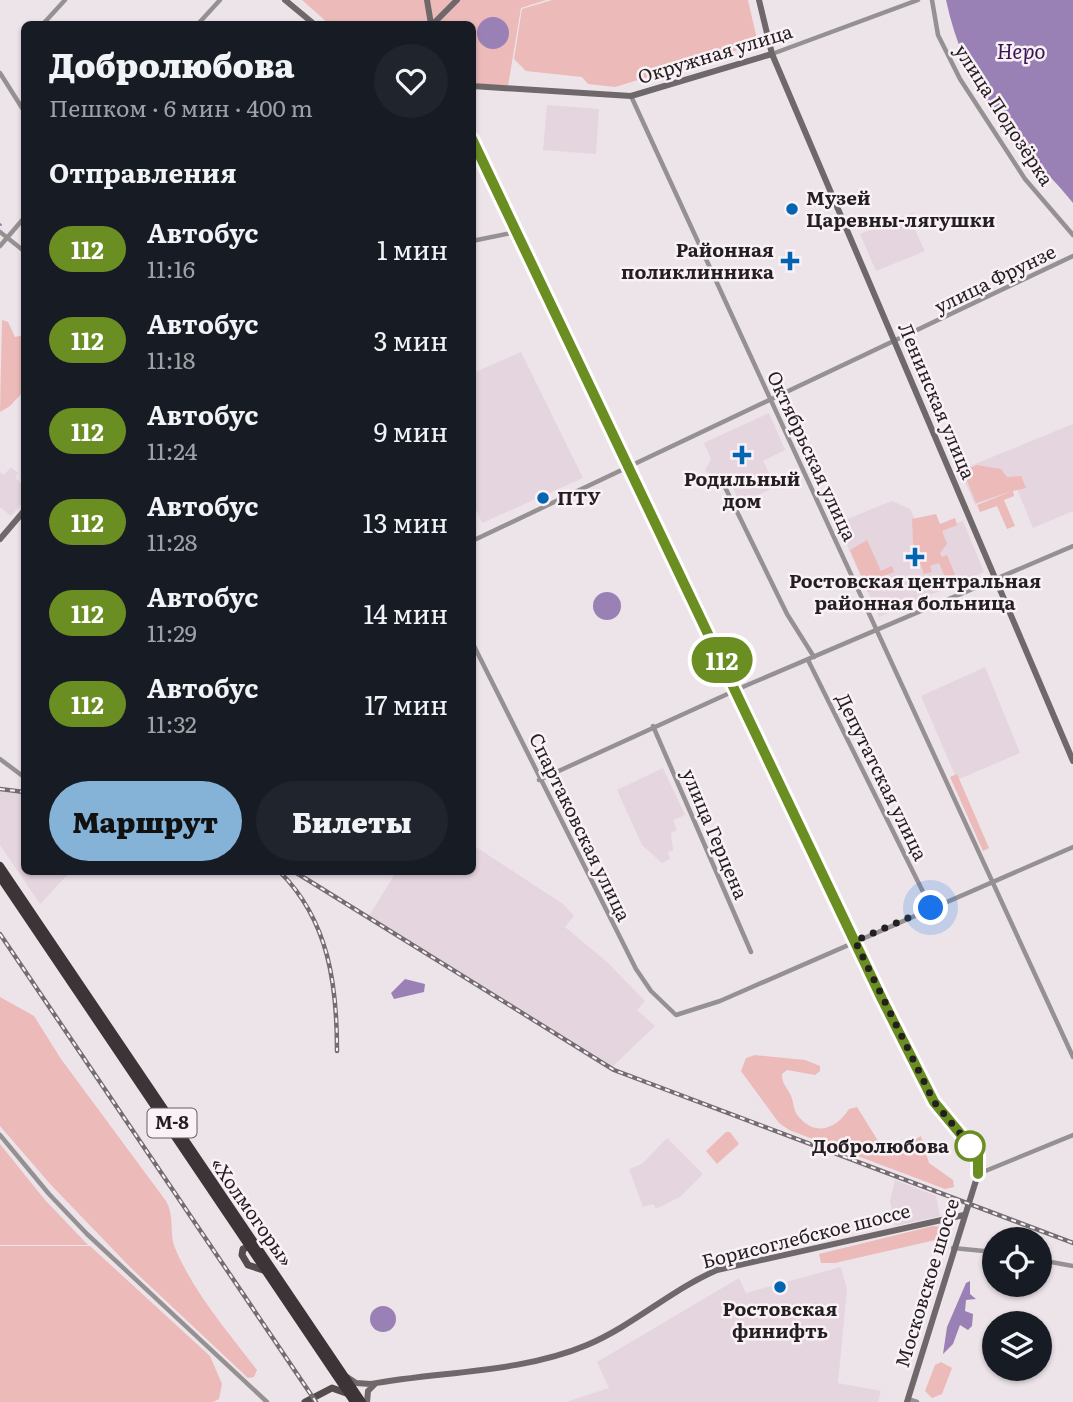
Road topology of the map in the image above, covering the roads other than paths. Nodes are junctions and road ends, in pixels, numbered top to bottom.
1 (65, 0) edge
2 (220, 0) edge
3 (285, 0) edge
4 (427, 0) edge
5 (457, 0) edge
6 (760, 0) edge
7 (918, 0) edge
8 (932, 0) edge
9 (46, 21) edge
10 (201, 21) edge
11 (310, 21) edge
12 (431, 21) edge
13 (435, 21) edge
14 (772, 54) junction
15 (0, 73) edge
16 (476, 86) edge
17 (631, 96) junction
18 (21, 106) edge
19 (476, 147) edge
20 (21, 222) edge
21 (0, 232) edge
22 (516, 232) junction
23 (1073, 234) edge
24 (7, 238) junction
25 (476, 240) edge
26 (0, 246) edge
27 (21, 249) edge
28 (1073, 256) edge
29 (895, 342) junction
30 (770, 399) junction
31 (630, 469) junction
32 (722, 481) dead end
33 (21, 514) edge
34 (0, 539) edge
35 (476, 539) edge
36 (1073, 546) edge
37 (995, 579) junction
38 (877, 628) junction
39 (476, 650) edge
40 (811, 658) junction
41 (737, 690) junction
42 (653, 726) junction
43 (0, 759) edge
44 (1073, 761) edge
45 (21, 775) edge
46 (540, 780) junction
47 (1073, 848) edge
48 (0, 866) edge
49 (0, 877) edge
50 (991, 883) junction
51 (931, 908) junction
52 (855, 941) junction
53 (751, 952) dead end
54 (1073, 1056) edge
55 (0, 1135) edge
56 (1073, 1135) edge
57 (978, 1174) junction
58 (964, 1215) junction
59 (252, 1245) junction
60 (953, 1248) junction
61 (982, 1251) edge
62 (1052, 1262) edge
63 (1073, 1266) edge
64 (327, 1363) junction
65 (344, 1375) junction
66 (377, 1383) junction
67 (326, 1390) junction
68 (352, 1398) edge
69 (908, 1400) edge
70 (267, 1402) edge
71 (305, 1402) edge
72 (365, 1402) edge
73 (917, 1402) edge

1 - 9 street
2 - 10 street
3 - 11 street
4 - 12 street
5 - 13 street
6 - 14 street, Ленинская улица
7 - 14 street, Окружная улица
8 - 23 street, улица Подозёрка
14 - 17 street, Окружная улица
14 - 29 street, Ленинская улица
15 - 18 street
16 - 17 street, Окружная улица
17 - 30 street, Октябрьская улица
19 - 22 street
20 - 24 street
21 - 24 street
22 - 25 street
22 - 31 street
24 - 26 street
24 - 27 street
28 - 29 street, улица Фрунзе
29 - 30 street, улица Фрунзе
29 - 37 street, Ленинская улица
30 - 31 street, улица Фрунзе
30 - 38 street, Октябрьская улица
31 - 35 street, улица Фрунзе
31 - 41 street
32 - 40 street, Депутатская улица
33 - 34 street
36 - 37 street
37 - 38 street
37 - 44 street, Ленинская улица
38 - 40 street
38 - 50 street, Октябрьская улица
39 - 46 street, Спартаковская улица
40 - 41 street
40 - 51 street, Депутатская улица
41 - 42 street
41 - 52 street
42 - 46 street
42 - 53 street, улица Герцена
43 - 45 street
46 - 52 street, Спартаковская улица
47 - 50 street
48 - 59 highway, «Холмогоры» / М-8
49 - 59 highway, «Холмогоры» / М-8
50 - 51 street
50 - 54 street, Октябрьская улица
51 - 52 street
52 - 57 street
55 - 70 street
56 - 57 street
57 - 58 street, Московское шоссе
58 - 60 street, Московское шоссе
58 - 66 street, Борисоглебское шоссе
59 - 64 highway, «Холмогоры» / М-8
59 - 65 highway, «Холмогоры» / М-8
60 - 61 street
60 - 69 street, Московское шоссе
62 - 63 street
64 - 67 main road
64 - 68 highway, «Холмогоры» / М-8
65 - 66 street, Борисоглебское шоссе
65 - 72 highway, «Холмогоры» / М-8
66 - 72 street
67 - 68 main road
67 - 71 main road
69 - 73 street

